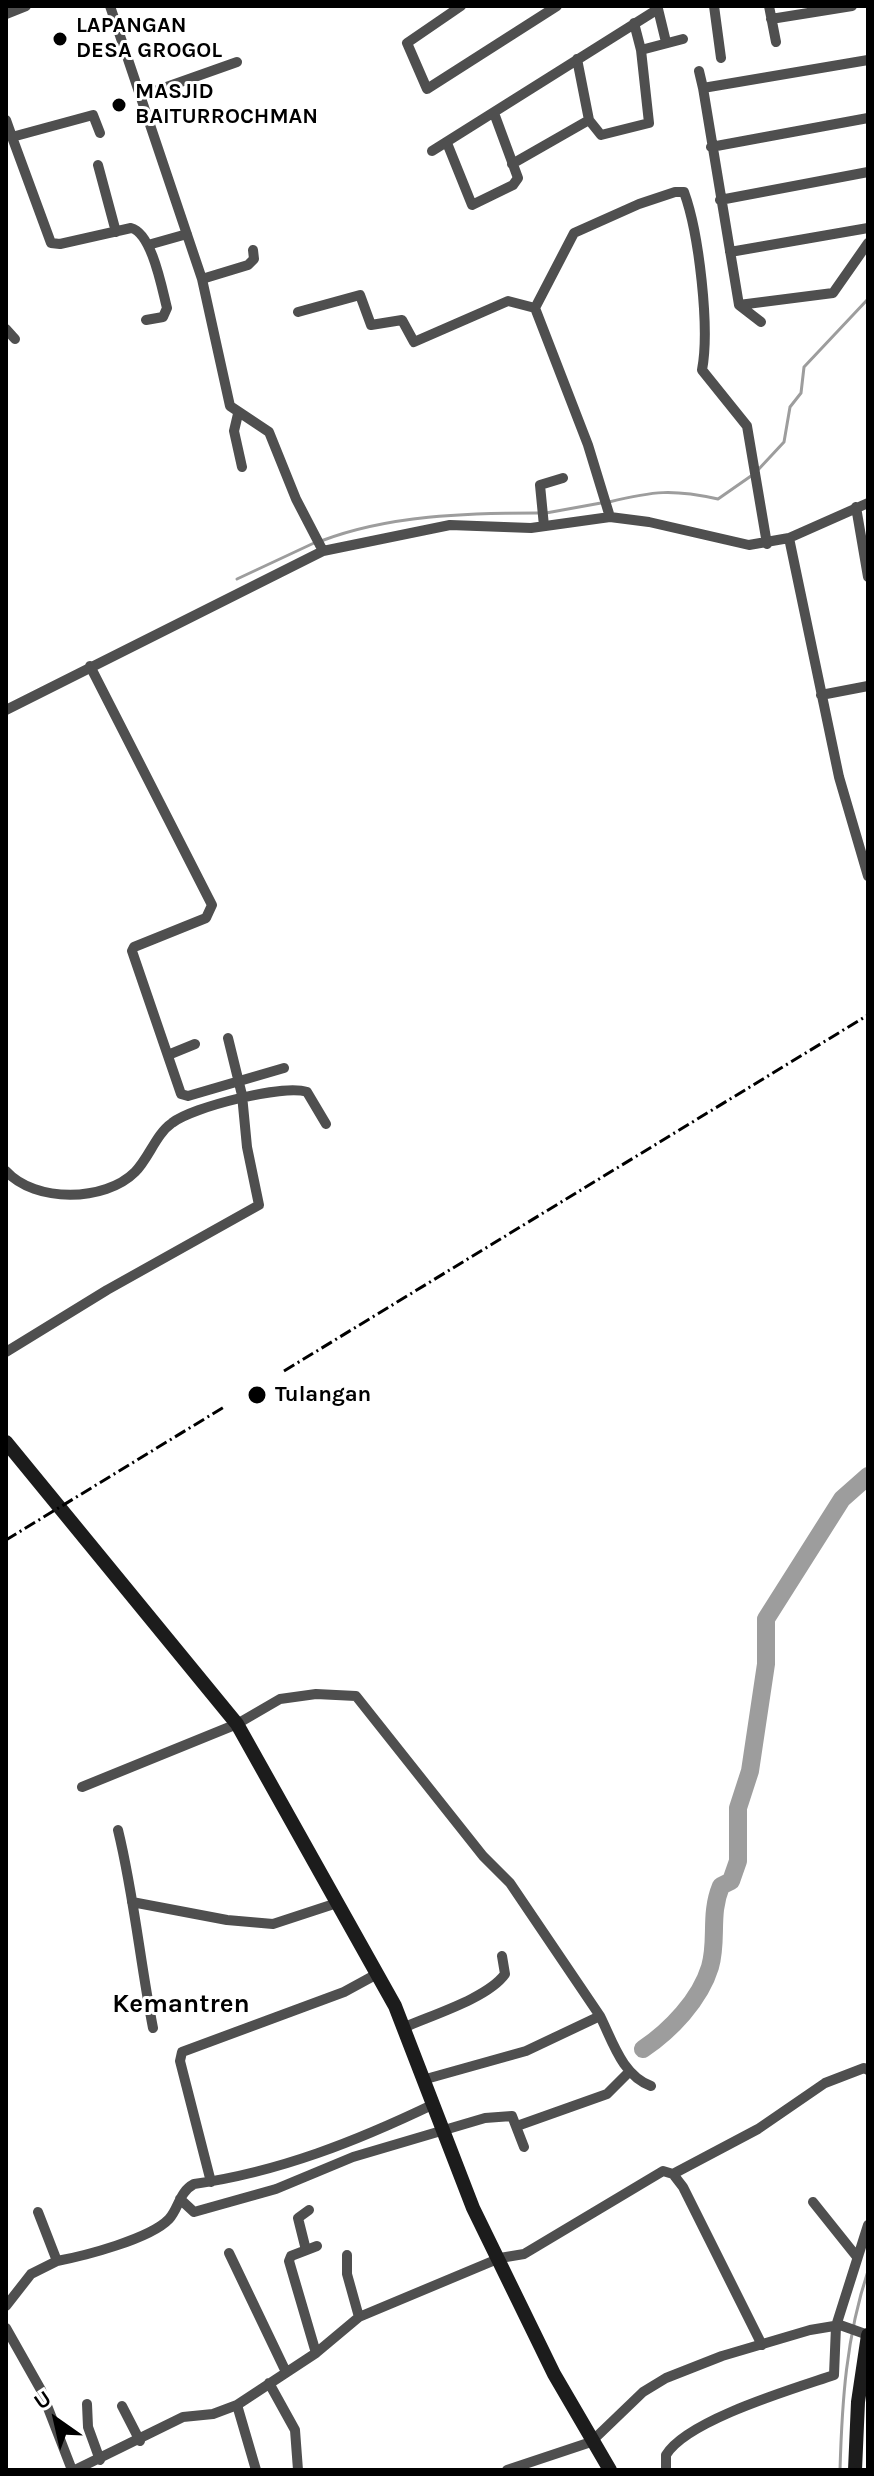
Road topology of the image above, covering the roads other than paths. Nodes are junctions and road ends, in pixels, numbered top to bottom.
1 (26, 6) edge
2 (110, 6) edge
3 (461, 6) edge
4 (557, 6) edge
5 (714, 6) edge
6 (769, 6) edge
7 (852, 6) edge
8 (658, 8) edge
9 (6, 14) edge
10 (771, 19) junction
11 (634, 23) junction
12 (683, 39) dead end
13 (666, 42) junction
14 (776, 42) dead end
15 (641, 50) junction
16 (721, 58) dead end
17 (577, 59) junction
18 (868, 60) edge
19 (237, 62) dead end
20 (699, 71) dead end
21 (703, 88) junction
22 (141, 96) junction
23 (494, 113) junction
24 (868, 118) edge
25 (6, 120) edge
26 (589, 120) junction
27 (100, 133) dead end
28 (12, 137) junction
29 (447, 143) junction
30 (711, 147) junction
31 (432, 151) dead end
32 (512, 164) junction
33 (98, 165) dead end
34 (868, 172) edge
35 (720, 200) junction
36 (868, 228) edge
37 (116, 232) junction
38 (187, 234) junction
39 (868, 243) edge
40 (148, 245) junction
41 (253, 250) dead end
42 (730, 252) junction
43 (202, 279) junction
44 (739, 305) junction
45 (535, 308) junction
46 (298, 312) dead end
47 (146, 320) dead end
48 (761, 322) dead end
49 (6, 329) edge
50 (15, 339) dead end
51 (238, 414) junction
52 (242, 467) dead end
53 (563, 478) dead end
54 (868, 503) edge
55 (856, 507) junction
56 (610, 517) junction
57 (543, 518) junction
58 (789, 538) junction
59 (767, 544) junction
60 (319, 545) junction
61 (866, 552) edge
62 (868, 577) edge
63 (90, 666) junction
64 (868, 686) edge
65 (821, 695) junction
66 (6, 710) edge
67 (868, 876) edge
68 (228, 1038) dead end
69 (195, 1044) dead end
70 (168, 1055) junction
71 (284, 1068) dead end
72 (241, 1090) junction
73 (326, 1124) dead end
74 (6, 1171) edge
75 (6, 1352) edge
76 (6, 1442) edge
77 (237, 1724) junction
78 (82, 1787) dead end
79 (118, 1830) dead end
80 (132, 1902) junction
81 (337, 1903) junction
82 (502, 1956) dead end
83 (377, 1974) junction
84 (600, 2016) junction
85 (405, 2027) junction
86 (153, 2028) dead end
87 (868, 2070) edge
88 (629, 2072) junction
89 (426, 2079) junction
90 (651, 2086) dead end
91 (437, 2116) junction
92 (517, 2126) junction
93 (359, 2147) junction
94 (524, 2147) dead end
95 (673, 2174) junction
96 (272, 2180) junction
97 (211, 2182) junction
98 (233, 2189) junction
99 (813, 2202) dead end
100 (185, 2204) junction
101 (309, 2210) dead end
102 (38, 2212) dead end
103 (868, 2225) edge
104 (229, 2253) dead end
105 (347, 2255) dead end
106 (857, 2257) junction
107 (500, 2258) junction
108 (57, 2261) junction
109 (6, 2306) edge
110 (359, 2317) junction
111 (838, 2326) junction
112 (6, 2328) edge
113 (865, 2341) edge
114 (762, 2345) junction
115 (316, 2353) junction
116 (286, 2372) junction
117 (269, 2383) junction
118 (87, 2404) dead end
119 (237, 2405) junction
120 (122, 2406) dead end
121 (140, 2441) junction
122 (591, 2442) junction
123 (100, 2460) junction
124 (74, 2470) edge
125 (256, 2470) edge
126 (298, 2470) edge
127 (507, 2470) edge
128 (610, 2470) edge
129 (666, 2470) edge
130 (855, 2470) edge

1 - 9 street
2 - 22 street
3 - 4 street
5 - 16 street
6 - 10 street
7 - 10 street
8 - 11 street
8 - 13 street
10 - 14 street
11 - 15 street
11 - 17 street
12 - 13 street
13 - 15 street
15 - 26 street
17 - 23 street
17 - 26 street
18 - 21 street
19 - 22 street
20 - 21 street
21 - 30 street
22 - 38 street
23 - 29 street
23 - 32 street
24 - 30 street
25 - 28 street
26 - 32 street
27 - 28 street
28 - 37 street
29 - 31 street
29 - 32 street
30 - 35 street
33 - 37 street
34 - 35 street
35 - 42 street
36 - 42 street
37 - 40 street
38 - 40 street
38 - 43 street
39 - 44 street
40 - 47 street
41 - 43 street
42 - 44 street
43 - 51 street
44 - 48 street
45 - 46 street
45 - 56 street
45 - 59 street
49 - 50 street
51 - 52 street
51 - 60 street
53 - 57 street
54 - 55 street
55 - 58 street
55 - 61 street
56 - 57 street
56 - 59 street
57 - 60 street
58 - 59 street
58 - 65 street
60 - 63 street
61 - 62 street
63 - 66 street
63 - 70 street
64 - 65 street
65 - 67 street
68 - 72 street
69 - 70 street
70 - 72 street
71 - 72 street
72 - 73 street
72 - 74 street
72 - 75 street
76 - 77 street
77 - 78 street
77 - 81 street
77 - 84 street
79 - 80 street
80 - 81 street
80 - 86 street
81 - 83 street
82 - 85 street
83 - 85 street
83 - 97 street
84 - 88 street
84 - 89 street
85 - 89 street
87 - 95 street
88 - 90 street
88 - 92 street
89 - 91 street
91 - 92 street
91 - 93 street
91 - 93 street
91 - 107 street
92 - 94 street
93 - 96 street
93 - 96 street
95 - 107 street
95 - 114 street
96 - 98 street
96 - 98 street
97 - 98 street
97 - 100 street
98 - 100 street
99 - 106 street
100 - 108 street
101 - 115 street
102 - 108 street
103 - 106 street
104 - 116 street
105 - 110 street
106 - 111 street
107 - 110 street
107 - 122 street
108 - 109 street
110 - 115 street
111 - 113 street
111 - 114 street
111 - 129 street
112 - 124 street
113 - 130 street
114 - 122 street
115 - 116 street
116 - 117 street
117 - 119 street
117 - 126 street
118 - 123 street
119 - 121 street
119 - 125 street
120 - 121 street
121 - 123 street
122 - 127 street
122 - 128 street
123 - 124 street

